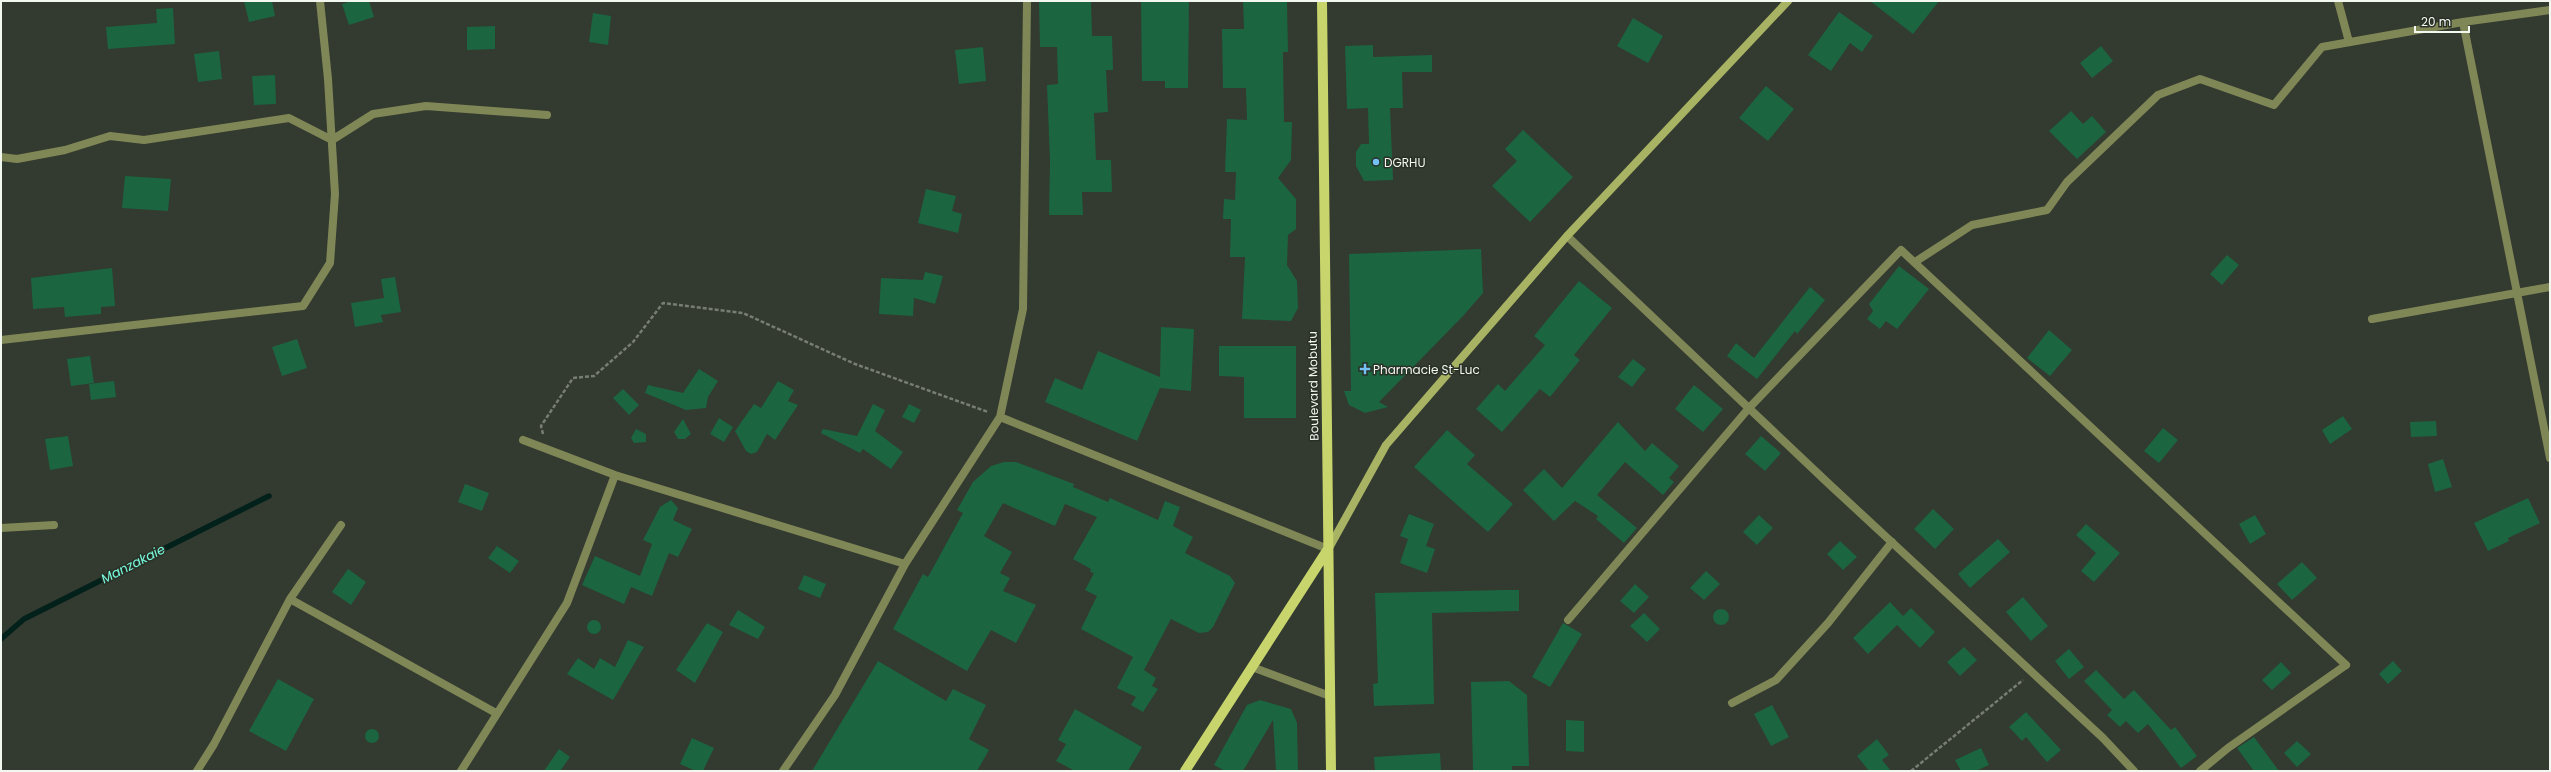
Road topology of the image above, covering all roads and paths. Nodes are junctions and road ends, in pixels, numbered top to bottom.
1 (320, 1) edge
2 (1027, 1) edge
3 (1322, 1) edge
4 (1788, 1) edge
5 (2338, 1) edge
6 (2550, 10) edge
7 (2463, 22) junction
8 (2350, 42) junction
9 (547, 115) dead end
10 (332, 140) junction
11 (1, 157) edge
12 (1567, 236) junction
13 (1915, 262) junction
14 (2550, 287) edge
15 (2518, 294) junction
16 (2372, 320) dead end
17 (1, 340) edge
18 (1749, 408) junction
19 (1000, 417) junction
20 (523, 440) dead end
21 (547, 449) junction
22 (2550, 458) edge
23 (615, 475) junction
24 (54, 525) dead end
25 (341, 525) dead end
26 (1, 528) edge
27 (1892, 542) junction
28 (1328, 550) junction
29 (905, 564) junction
30 (290, 599) junction
31 (1568, 620) dead end
32 (1252, 667) junction
33 (2032, 673) junction
34 (1330, 696) junction
35 (1732, 703) dead end
36 (496, 713) junction
37 (197, 771) edge
38 (461, 771) edge
39 (783, 771) edge
40 (1185, 771) edge
41 (1331, 771) edge
42 (1910, 771) edge
43 (2134, 771) edge
44 (2200, 771) edge

1 - 10 street
2 - 19 street
3 - 28 main road, Boulevard Mobutu
4 - 12 street
5 - 8 street
6 - 7 street
7 - 8 street
7 - 15 street
8 - 13 street
9 - 10 street
10 - 11 street
10 - 17 street
12 - 18 street
12 - 28 street
13 - 18 street
13 - 44 street
14 - 15 street
15 - 16 street
15 - 22 street
18 - 27 street
18 - 31 street
19 - 21 path
19 - 28 street
19 - 29 street
20 - 21 street
21 - 23 street
23 - 29 street
23 - 36 street
24 - 26 street
25 - 30 street
27 - 33 street
27 - 35 street
28 - 32 main road
28 - 34 main road, Boulevard Mobutu
29 - 39 street
30 - 36 street
30 - 37 street
32 - 34 street
32 - 40 main road
33 - 42 path
33 - 43 street
34 - 41 main road, Boulevard Mobutu
36 - 38 street

